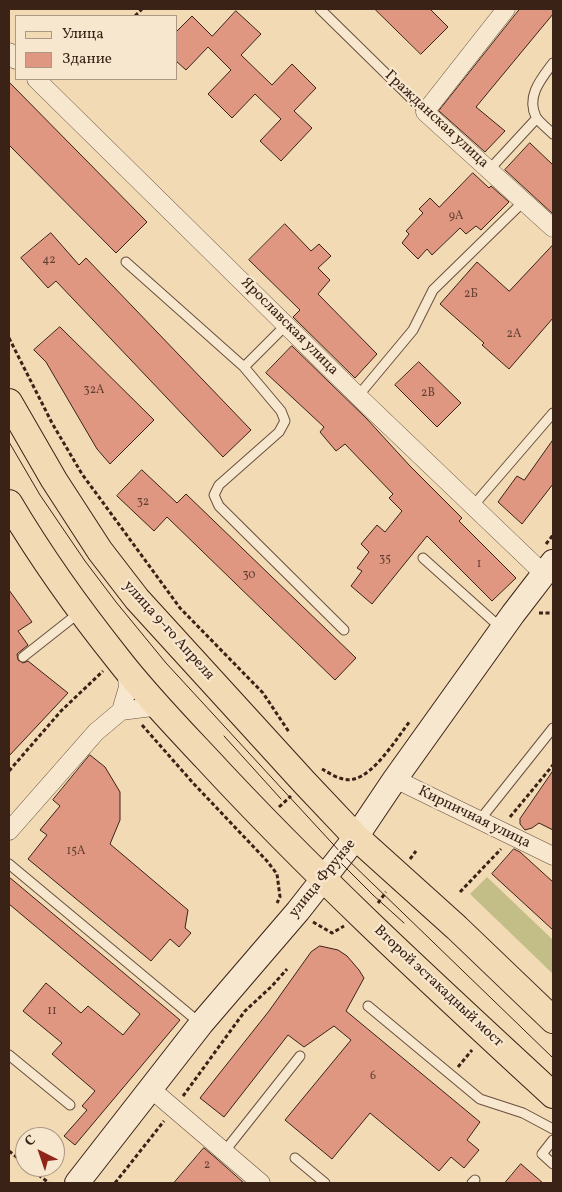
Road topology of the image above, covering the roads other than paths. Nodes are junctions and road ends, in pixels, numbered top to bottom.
1 (320, 9) edge
2 (506, 9) edge
3 (553, 63) edge
4 (37, 80) edge
5 (425, 112) junction
6 (537, 118) junction
7 (553, 134) edge
8 (489, 170) junction
9 (524, 202) junction
10 (553, 228) edge
11 (126, 262) dead end
12 (286, 325) junction
13 (244, 367) junction
14 (358, 396) junction
15 (9, 402) edge
16 (553, 413) edge
17 (9, 503) edge
18 (473, 506) junction
19 (423, 558) dead end
20 (549, 568) edge
21 (81, 611) junction
22 (503, 629) junction
23 (344, 630) dead end
24 (23, 657) dead end
25 (115, 670) junction
26 (125, 710) junction
27 (163, 711) junction
28 (553, 728) edge
29 (395, 780) junction
30 (478, 821) junction
31 (9, 831) edge
32 (356, 837) junction
33 (553, 856) edge
34 (9, 864) edge
35 (323, 880) junction
36 (368, 1006) dead end
37 (553, 1019) edge
38 (200, 1024) junction
39 (9, 1055) edge
40 (300, 1056) dead end
41 (151, 1089) junction
42 (553, 1095) edge
43 (70, 1105) dead end
44 (553, 1129) edge
45 (553, 1140) edge
46 (224, 1152) junction
47 (295, 1158) dead end
48 (553, 1164) edge
49 (77, 1183) edge
50 (261, 1183) edge
51 (325, 1183) edge

1 - 5 lane, Гражданская улица
2 - 5 street
3 - 6 lane
4 - 12 street, Ярославская улица
5 - 8 street, Гражданская улица
6 - 7 lane
6 - 8 lane
8 - 9 street, Гражданская улица
9 - 10 street, Гражданская улица
9 - 14 lane
11 - 13 lane
12 - 13 lane
12 - 14 street, Ярославская улица
13 - 23 lane
14 - 18 street, Ярославская улица
15 - 32 main road, улица 9-го Апреля
16 - 18 lane
17 - 21 main road
18 - 20 street, Ярославская улица
19 - 22 lane
20 - 22 main road, улица Фрунзе
21 - 24 lane
21 - 25 main road
22 - 29 main road, улица Фрунзе
25 - 26 street
25 - 27 main road
26 - 27 street
26 - 31 street
27 - 35 main road
28 - 30 lane
29 - 30 street, Кирпичная улица
29 - 32 main road, улица Фрунзе
30 - 33 street, Кирпичная улица
32 - 35 main road, улица Фрунзе
32 - 37 main road
34 - 38 lane
35 - 38 main road, улица Фрунзе
35 - 42 main road, Второй эстакадный мост
36 - 44 lane
38 - 41 main road, улица Фрунзе
39 - 43 lane
40 - 46 lane
41 - 46 street
41 - 49 main road, улица Фрунзе
45 - 48 lane
46 - 50 street
47 - 51 lane

